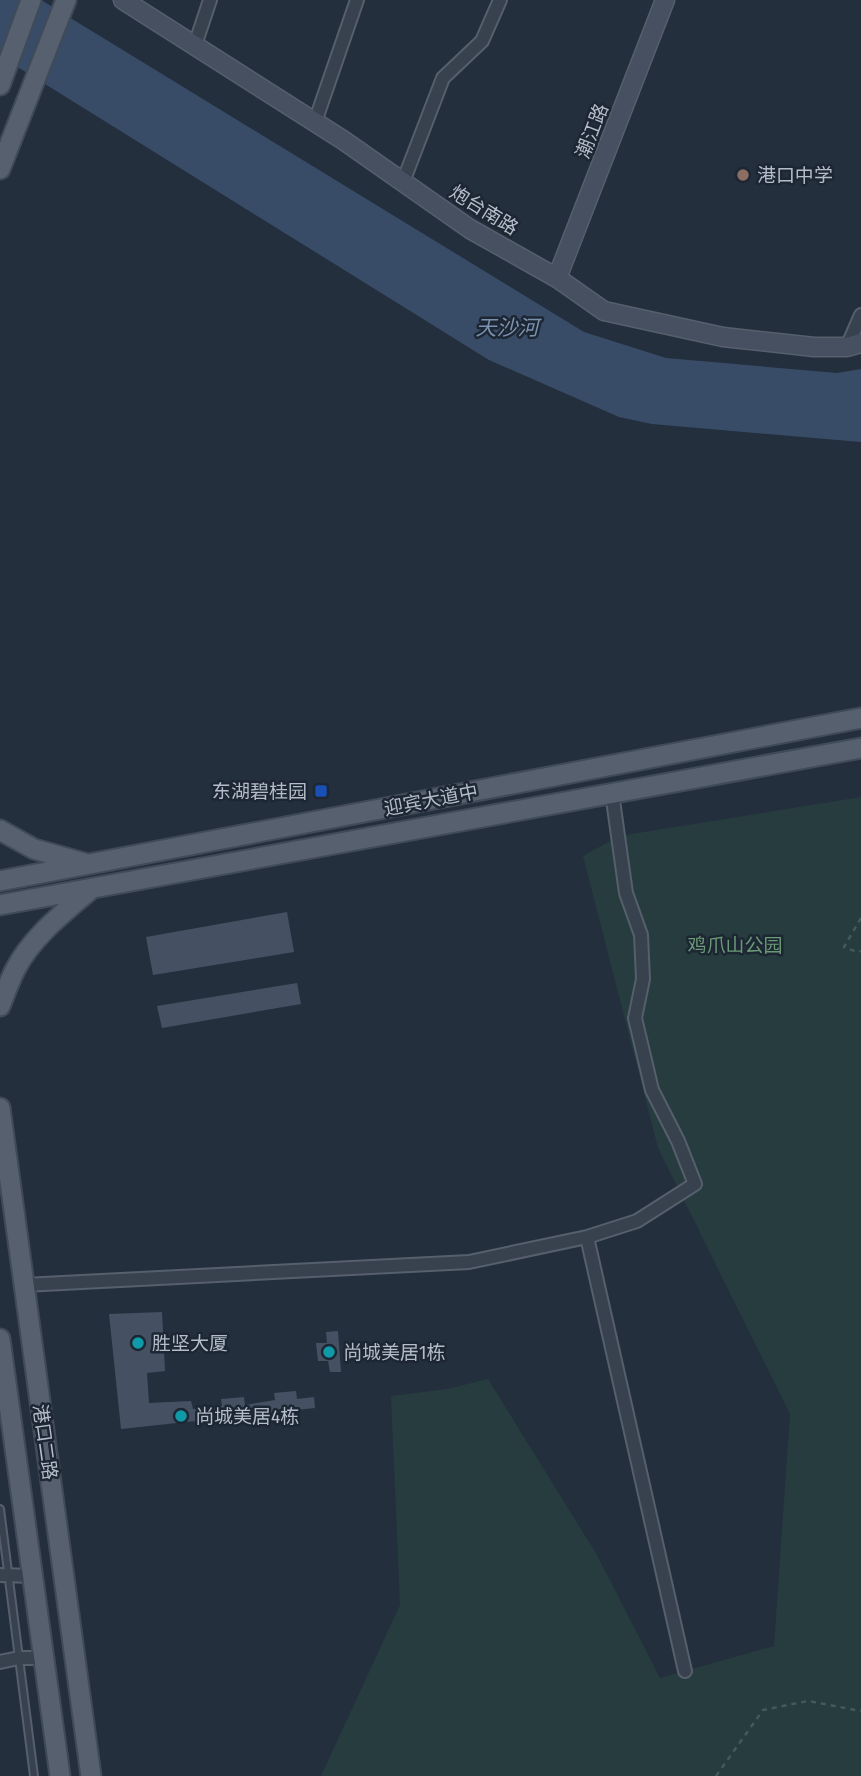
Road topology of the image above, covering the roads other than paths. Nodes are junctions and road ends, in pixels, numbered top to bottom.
1 (31, 0) edge
2 (66, 0) edge
3 (123, 0) edge
4 (210, 0) edge
5 (357, 0) edge
6 (500, 0) edge
7 (666, 0) edge
8 (195, 46) junction
9 (0, 85) edge
10 (315, 122) junction
11 (0, 169) edge
12 (403, 182) junction
13 (557, 278) junction
14 (861, 315) edge
15 (854, 345) edge
16 (861, 718) edge
17 (861, 748) edge
18 (612, 793) junction
19 (0, 830) edge
20 (122, 858) junction
21 (89, 864) junction
22 (0, 881) edge
23 (125, 883) junction
24 (92, 888) junction
25 (0, 905) edge
26 (0, 1006) edge
27 (0, 1108) edge
28 (587, 1237) junction
29 (24, 1285) junction
30 (0, 1339) edge
31 (0, 1509) edge
32 (4, 1575) edge
33 (33, 1576) junction
34 (19, 1658) junction
35 (43, 1658) junction
36 (0, 1662) edge
37 (685, 1671) dead end
38 (34, 1776) edge
39 (60, 1776) edge
40 (91, 1776) edge

1 - 9 main road
2 - 11 main road
3 - 8 street, 炮台南路
4 - 8 street
5 - 10 street
6 - 12 street
7 - 13 street, 潮江路
8 - 10 street, 炮台南路
10 - 12 street, 炮台南路
12 - 13 street, 炮台南路
13 - 15 street, 炮台南路
14 - 15 street
16 - 20 main road, 迎宾大道中
17 - 18 main road, 迎宾大道中
18 - 23 main road, 迎宾大道中
18 - 28 street
19 - 21 main road
20 - 21 main road, 迎宾大道中
20 - 23 street
21 - 22 main road, 迎宾大道中
23 - 24 main road, 迎宾大道中
24 - 25 main road, 迎宾大道中
24 - 26 main road
27 - 29 main road, 港口二路
28 - 29 street
28 - 37 street
29 - 40 main road, 港口二路
30 - 33 main road, 港口二路
31 - 32 lane
32 - 33 street
32 - 34 lane
33 - 35 main road, 港口二路
34 - 35 street
34 - 36 street
34 - 38 lane
35 - 39 main road, 港口二路

